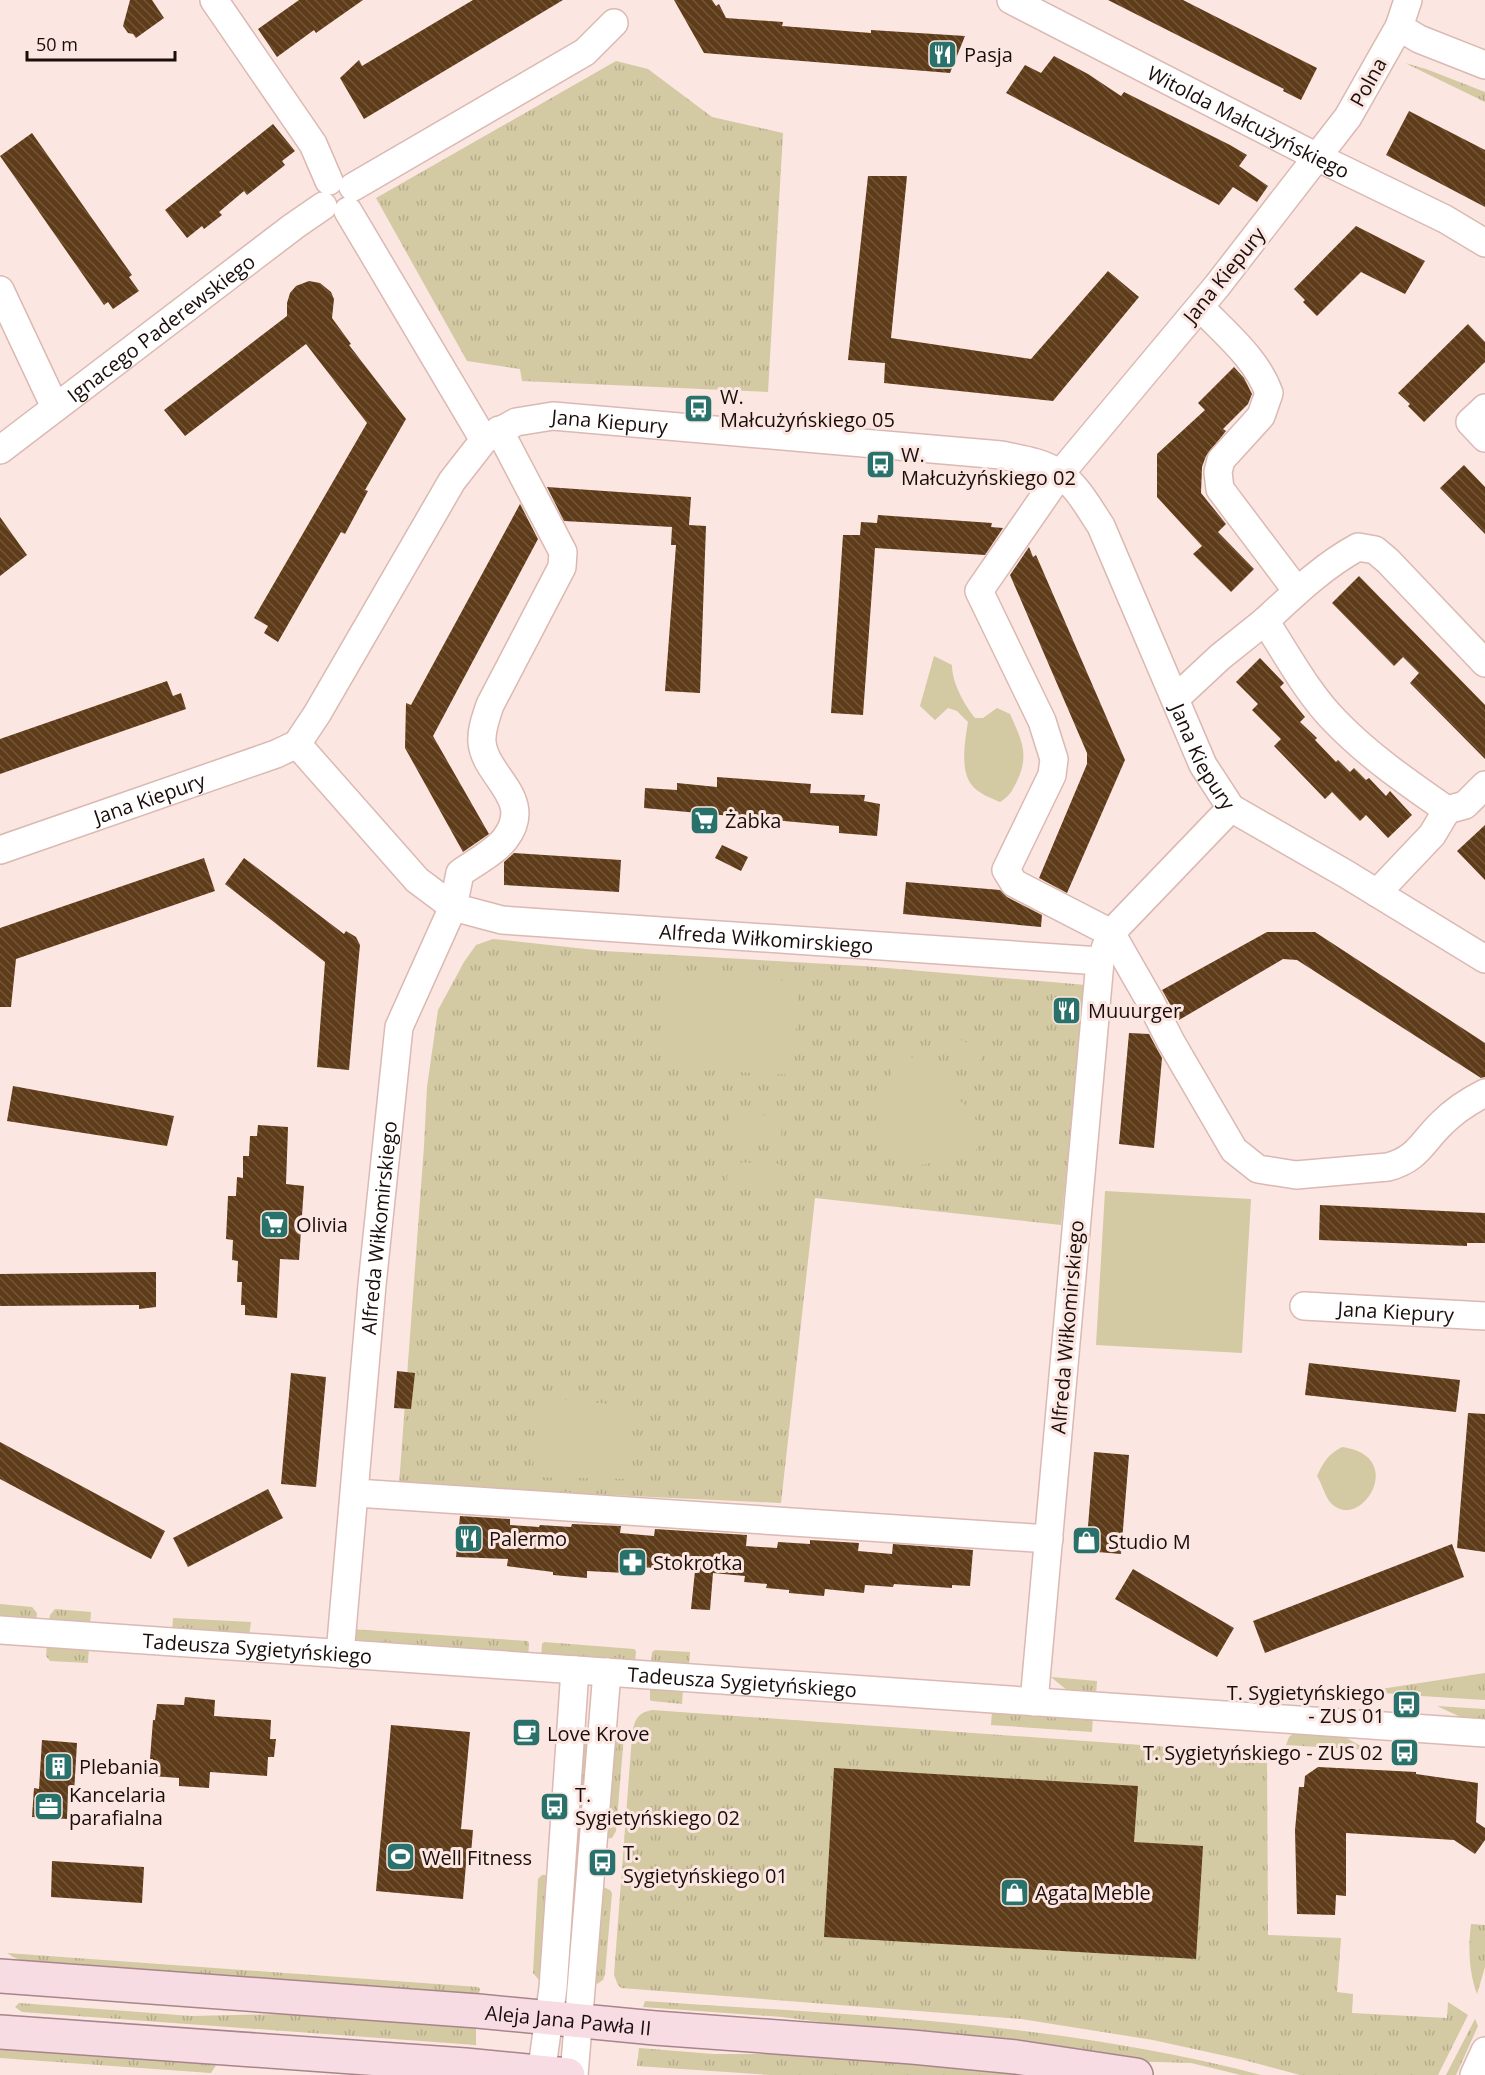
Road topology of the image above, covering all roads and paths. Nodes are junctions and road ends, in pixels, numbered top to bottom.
1 (214, 0) edge
2 (1011, 0) edge
3 (1408, 0) edge
4 (614, 23) dead end
5 (1399, 27) junction
6 (1485, 65) edge
7 (1317, 157) junction
8 (338, 196) junction
9 (1485, 243) edge
10 (0, 290) edge
11 (1200, 307) junction
12 (55, 407) junction
13 (1485, 408) edge
14 (491, 435) junction
15 (1485, 438) edge
16 (0, 450) edge
17 (1060, 474) junction
18 (1297, 591) junction
19 (1265, 621) junction
20 (1485, 663) edge
21 (1175, 699) junction
22 (297, 744) junction
23 (1485, 785) edge
24 (1231, 808) junction
25 (1447, 810) junction
26 (0, 850) edge
27 (1377, 893) junction
28 (453, 907) junction
29 (1111, 933) junction
30 (1485, 958) edge
31 (1100, 961) junction
32 (1485, 1093) edge
33 (1304, 1306) dead end
34 (1485, 1316) edge
35 (356, 1493) junction
36 (1049, 1539) junction
37 (0, 1630) edge
38 (340, 1654) junction
39 (575, 1670) junction
40 (607, 1672) junction
41 (1034, 1702) junction
42 (1485, 1733) edge
43 (0, 1977) edge
44 (564, 2019) junction
45 (0, 2032) edge
46 (1485, 2051) edge
47 (550, 2074) edge
48 (574, 2075) edge
49 (1136, 2075) edge
50 (1474, 2075) edge

1 - 8 street
2 - 7 street, Witolda Małcużyńskiego
3 - 5 street, Polna
4 - 8 street, Ignacego Paderewskiego
5 - 6 street
5 - 7 street, Polna
7 - 9 street, Witolda Małcużyńskiego
7 - 11 street, Jana Kiepury
8 - 12 street, Ignacego Paderewskiego
8 - 14 street
10 - 12 street
11 - 17 street, Jana Kiepury
11 - 18 street
12 - 16 street, Ignacego Paderewskiego
13 - 15 street
14 - 17 street, Jana Kiepury
14 - 22 street
14 - 28 street
17 - 21 street, Jana Kiepury
17 - 29 street
18 - 19 street
18 - 20 street
19 - 21 street
19 - 25 street
21 - 24 street, Jana Kiepury
22 - 26 street, Jana Kiepury
22 - 28 street
23 - 25 street
24 - 27 street, Jana Kiepury
24 - 29 street
25 - 27 street
27 - 30 street, Jana Kiepury
28 - 31 street, Alfreda Wiłkomirskiego
28 - 35 street, Alfreda Wiłkomirskiego
29 - 31 street
29 - 32 street
31 - 36 street, Alfreda Wiłkomirskiego
33 - 34 street, Jana Kiepury
35 - 36 street
35 - 38 street, Alfreda Wiłkomirskiego
36 - 41 street, Alfreda Wiłkomirskiego
37 - 38 street, Tadeusza Sygietyńskiego
38 - 39 street, Tadeusza Sygietyńskiego
39 - 40 street, Tadeusza Sygietyńskiego
39 - 44 street
40 - 41 street, Tadeusza Sygietyńskiego
40 - 44 street
41 - 42 street, Tadeusza Sygietyńskiego
43 - 44 main road, Aleja Jana Pawła II
44 - 47 street
44 - 48 street
44 - 49 main road, Aleja Jana Pawła II
45 - 47 main road
46 - 50 street

